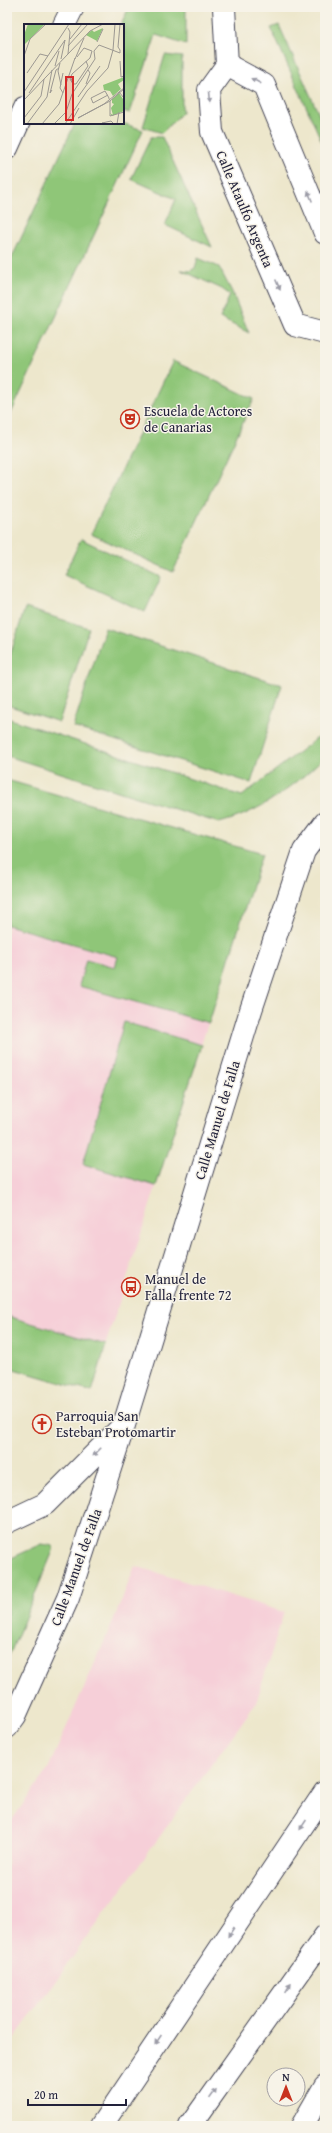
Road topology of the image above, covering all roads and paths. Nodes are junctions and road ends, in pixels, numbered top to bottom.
1 (73, 7) edge
2 (224, 7) edge
3 (64, 24) edge
4 (227, 66) junction
5 (24, 110) edge
6 (7, 148) edge
7 (325, 232) edge
8 (325, 333) edge
9 (325, 823) edge
10 (124, 1425) junction
11 (7, 1522) edge
12 (7, 1727) edge
13 (325, 1792) edge
14 (325, 1936) edge
15 (325, 2086) edge
16 (101, 2126) edge
17 (190, 2126) edge
18 (302, 2126) edge

1 - 3 main road
2 - 4 main road
7 -> 4 main road
4 -> 8 main road, Calle Ataulfo Argenta
5 - 6 main road
9 - 10 main road, Calle Manuel de Falla
10 -> 11 main road, Calle Manuel de Falla
10 - 12 main road, Calle Manuel de Falla
13 -> 16 main road
17 -> 14 main road
15 - 18 main road

